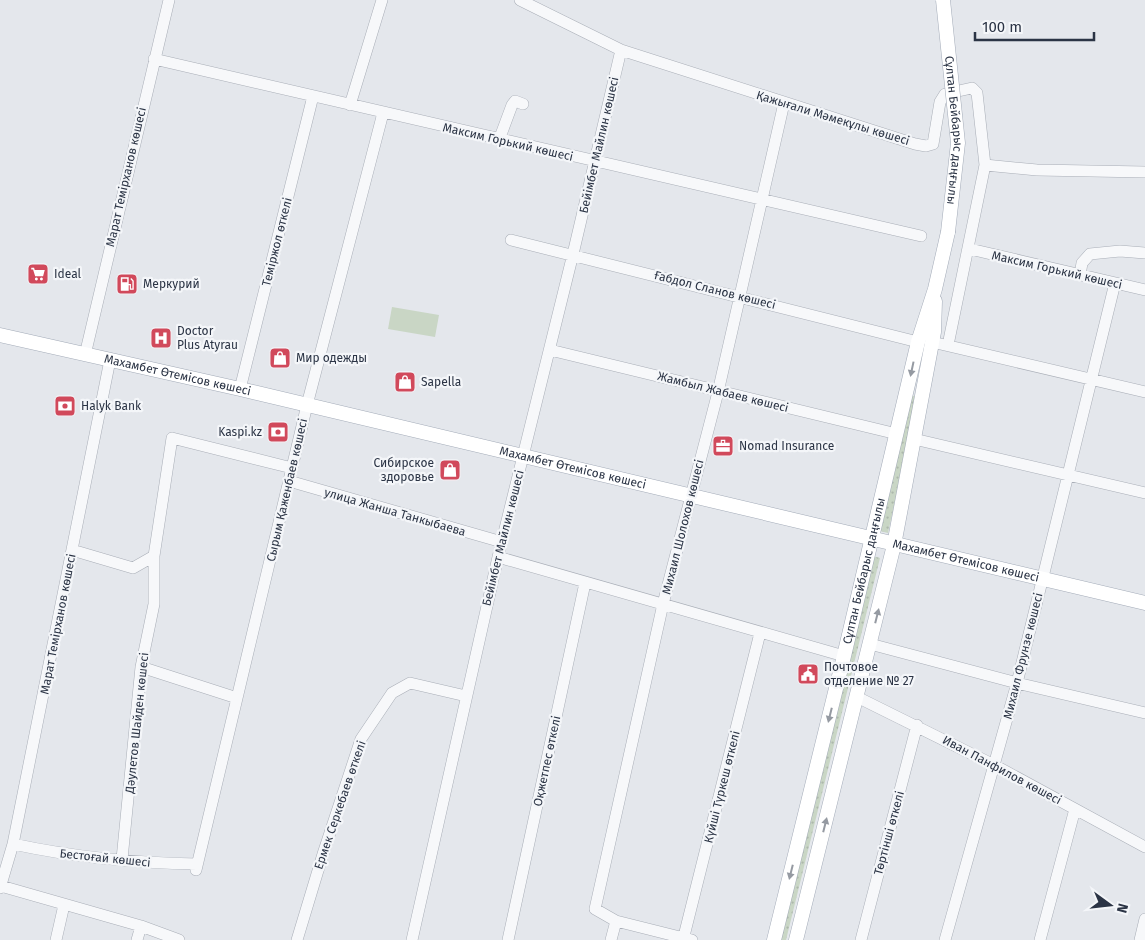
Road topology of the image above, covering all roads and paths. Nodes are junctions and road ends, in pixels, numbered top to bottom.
1 (169, 0) edge
2 (382, 0) edge
3 (520, 0) edge
4 (943, 0) edge
5 (621, 50) junction
6 (154, 59) junction
7 (313, 96) junction
8 (784, 103) junction
9 (350, 104) junction
10 (523, 104) dead end
11 (383, 113) junction
12 (499, 140) junction
13 (595, 162) junction
14 (985, 166) junction
15 (1145, 172) edge
16 (760, 200) junction
17 (921, 236) dead end
18 (511, 240) dead end
19 (970, 249) junction
20 (1145, 253) edge
21 (573, 254) junction
22 (1080, 275) junction
23 (1114, 283) junction
24 (935, 289) junction
25 (1145, 290) edge
26 (740, 296) junction
27 (0, 335) edge
28 (918, 342) junction
29 (932, 342) junction
30 (948, 345) junction
31 (550, 350) junction
32 (84, 355) junction
33 (110, 360) junction
34 (1091, 379) junction
35 (240, 388) junction
36 (718, 392) junction
37 (1145, 392) edge
38 (307, 405) junction
39 (897, 434) junction
40 (914, 439) junction
41 (523, 456) junction
42 (292, 468) junction
43 (1068, 475) junction
44 (289, 481) junction
45 (1145, 493) edge
46 (690, 497) junction
47 (872, 539) junction
48 (502, 542) junction
49 (894, 545) junction
50 (72, 550) junction
51 (154, 556) junction
52 (498, 557) junction
53 (1042, 579) junction
54 (585, 582) junction
55 (663, 604) junction
56 (1145, 604) edge
57 (760, 633) junction
58 (870, 644) junction
59 (844, 656) junction
60 (141, 667) junction
61 (1017, 683) junction
62 (466, 696) junction
63 (857, 697) junction
64 (237, 698) junction
65 (1145, 714) edge
66 (917, 726) junction
67 (994, 765) junction
68 (1075, 809) junction
69 (13, 844) junction
70 (1145, 847) edge
71 (122, 859) junction
72 (197, 867) joint
73 (1, 887) edge
74 (64, 905) junction
75 (1145, 919) edge
76 (616, 921) junction
77 (140, 926) junction
78 (686, 939) edge
79 (56, 940) edge
80 (137, 940) edge
81 (179, 940) edge
82 (297, 940) edge
83 (412, 940) edge
84 (508, 940) edge
85 (611, 940) edge
86 (774, 940) edge
87 (796, 940) edge
88 (861, 940) edge
89 (946, 940) edge
90 (1040, 940) edge
91 (1140, 940) edge

1 - 6 street, Марат Темірханов көшесі
2 - 9 street
3 - 5 street, Қажығали Мәмекұлы көшесі
4 - 24 main road, Сұлтан Бейбарыс даңғылы, bridge
5 - 8 street, Қажығали Мәмекұлы көшесі
5 - 13 street, Бейімбет Майлин көшесі
6 - 7 street, Максим Горький көшесі
6 - 32 street, Марат Темірханов көшесі
7 - 9 street, Максим Горький көшесі
7 - 35 street, Теміржол өткелі
8 - 14 street, Қажығали Мәмекұлы көшесі
8 - 16 street, Михаил Шолохов көшесі
9 - 11 street, Максим Горький көшесі
10 - 12 street
11 - 12 street, Максим Горький көшесі
11 - 38 street, Сырым Қаженбаев көшесі
12 - 13 street, Максим Горький көшесі
13 - 16 street, Максим Горький көшесі
13 - 21 street, Бейімбет Майлин көшесі
14 - 15 street
14 - 19 street
16 - 17 street, Максим Горький көшесі
16 - 26 street, Михаил Шолохов көшесі
18 - 21 street, Ғабдол Сланов көшесі
19 - 22 street, Максим Горький көшесі
19 - 30 street
20 - 22 street
21 - 26 street, Ғабдол Сланов көшесі
21 - 31 street, Бейімбет Майлин көшесі
22 - 23 street, Максим Горький көшесі
23 - 25 street, Максим Горький көшесі
23 - 34 street, Михаил Фрунзе көшесі
24 - 28 main road, Сұлтан Бейбарыс даңғылы
24 - 29 main road, Сұлтан Бейбарыс даңғылы
26 - 28 street, Ғабдол Сланов көшесі
26 - 36 street, Михаил Шолохов көшесі
27 - 32 main road, Махамбет Өтемісов көшесі
28 -> 39 main road, Сұлтан Бейбарыс даңғылы
29 - 30 street
29 - 40 main road, Сұлтан Бейбарыс даңғылы
30 - 34 street
31 - 36 street, Жамбыл Жабаев көшесі
31 - 41 street, Бейімбет Майлин көшесі
32 - 33 main road, Махамбет Өтемісов көшесі
33 - 35 main road, Махамбет Өтемісов көшесі
33 - 50 street, Марат Темірханов көшесі
34 - 37 street
34 - 43 street, Михаил Фрунзе көшесі
35 - 38 main road, Махамбет Өтемісов көшесі
36 - 39 street, Жамбыл Жабаев көшесі
36 - 46 street, Михаил Шолохов көшесі
38 - 41 main road, Махамбет Өтемісов көшесі
38 - 42 street, Сырым Қаженбаев көшесі
39 - 47 main road, Сұлтан Бейбарыс даңғылы
40 - 43 street
40 - 49 main road, Сұлтан Бейбарыс даңғылы
41 - 46 main road, Махамбет Өтемісов көшесі
41 - 48 street, Бейімбет Майлин көшесі
42 - 44 street, Сырым Қаженбаев көшесі
42 - 51 street, Дәулетов Шайден көшесі
43 - 45 street
43 - 53 street, Михаил Фрунзе көшесі
44 - 48 street, улица Жанша Танкыбаева
44 - 64 street, Сырым Қаженбаев көшесі
46 - 47 main road, Махамбет Өтемісов көшесі
46 - 55 street, Михаил Шолохов көшесі
47 - 49 main road, Махамбет Өтемісов көшесі
47 - 59 main road, Сұлтан Бейбарыс даңғылы
48 - 52 street, Бейімбет Майлин көшесі
49 - 53 main road, Махамбет Өтемісов көшесі
58 -> 49 main road, Сұлтан Бейбарыс даңғылы
50 - 51 street
50 - 69 street, Марат Темірханов көшесі
51 - 60 street, Дәулетов Шайден көшесі
52 - 54 street
52 - 62 street, Бейімбет Майлин көшесі
53 - 56 main road, Махамбет Өтемісов көшесі
53 - 61 street, Михаил Фрунзе көшесі
54 - 55 street
54 - 84 street, Оқжетпес өткелі
55 - 57 street
55 - 76 street, Михаил Шолохов көшесі
57 - 59 street
57 - 78 street, Күйші Түркеш өткелі
58 - 61 street
58 - 63 main road, Сұлтан Бейбарыс даңғылы
59 -> 86 main road, Сұлтан Бейбарыс даңғылы
60 - 64 street
60 - 71 street, Дәулетов Шайден көшесі
61 - 65 street
61 - 67 street, Михаил Фрунзе көшесі
62 - 82 street, Ермек Серкебаев өткелі
62 - 83 street, Бейімбет Майлин көшесі
63 - 66 street, Иван Панфилов көшесі
87 -> 63 main road, Сұлтан Бейбарыс даңғылы
64 - 72 street, Сырым Қаженбаев көшесі
66 - 67 street, Иван Панфилов көшесі
66 - 88 street, Төртінші өткелі
67 - 68 street, Иван Панфилов көшесі
67 - 89 street, Михаил Фрунзе көшесі
68 - 70 street, Иван Панфилов көшесі
68 - 90 street
69 - 71 street, Бестоғай көшесі
69 - 73 street, Марат Темірханов көшесі
71 - 72 street, Бестоғай көшесі
73 - 74 street
74 - 77 street
74 - 79 street
75 - 91 street
76 - 78 street
76 - 85 street
77 - 80 street
77 - 81 street

